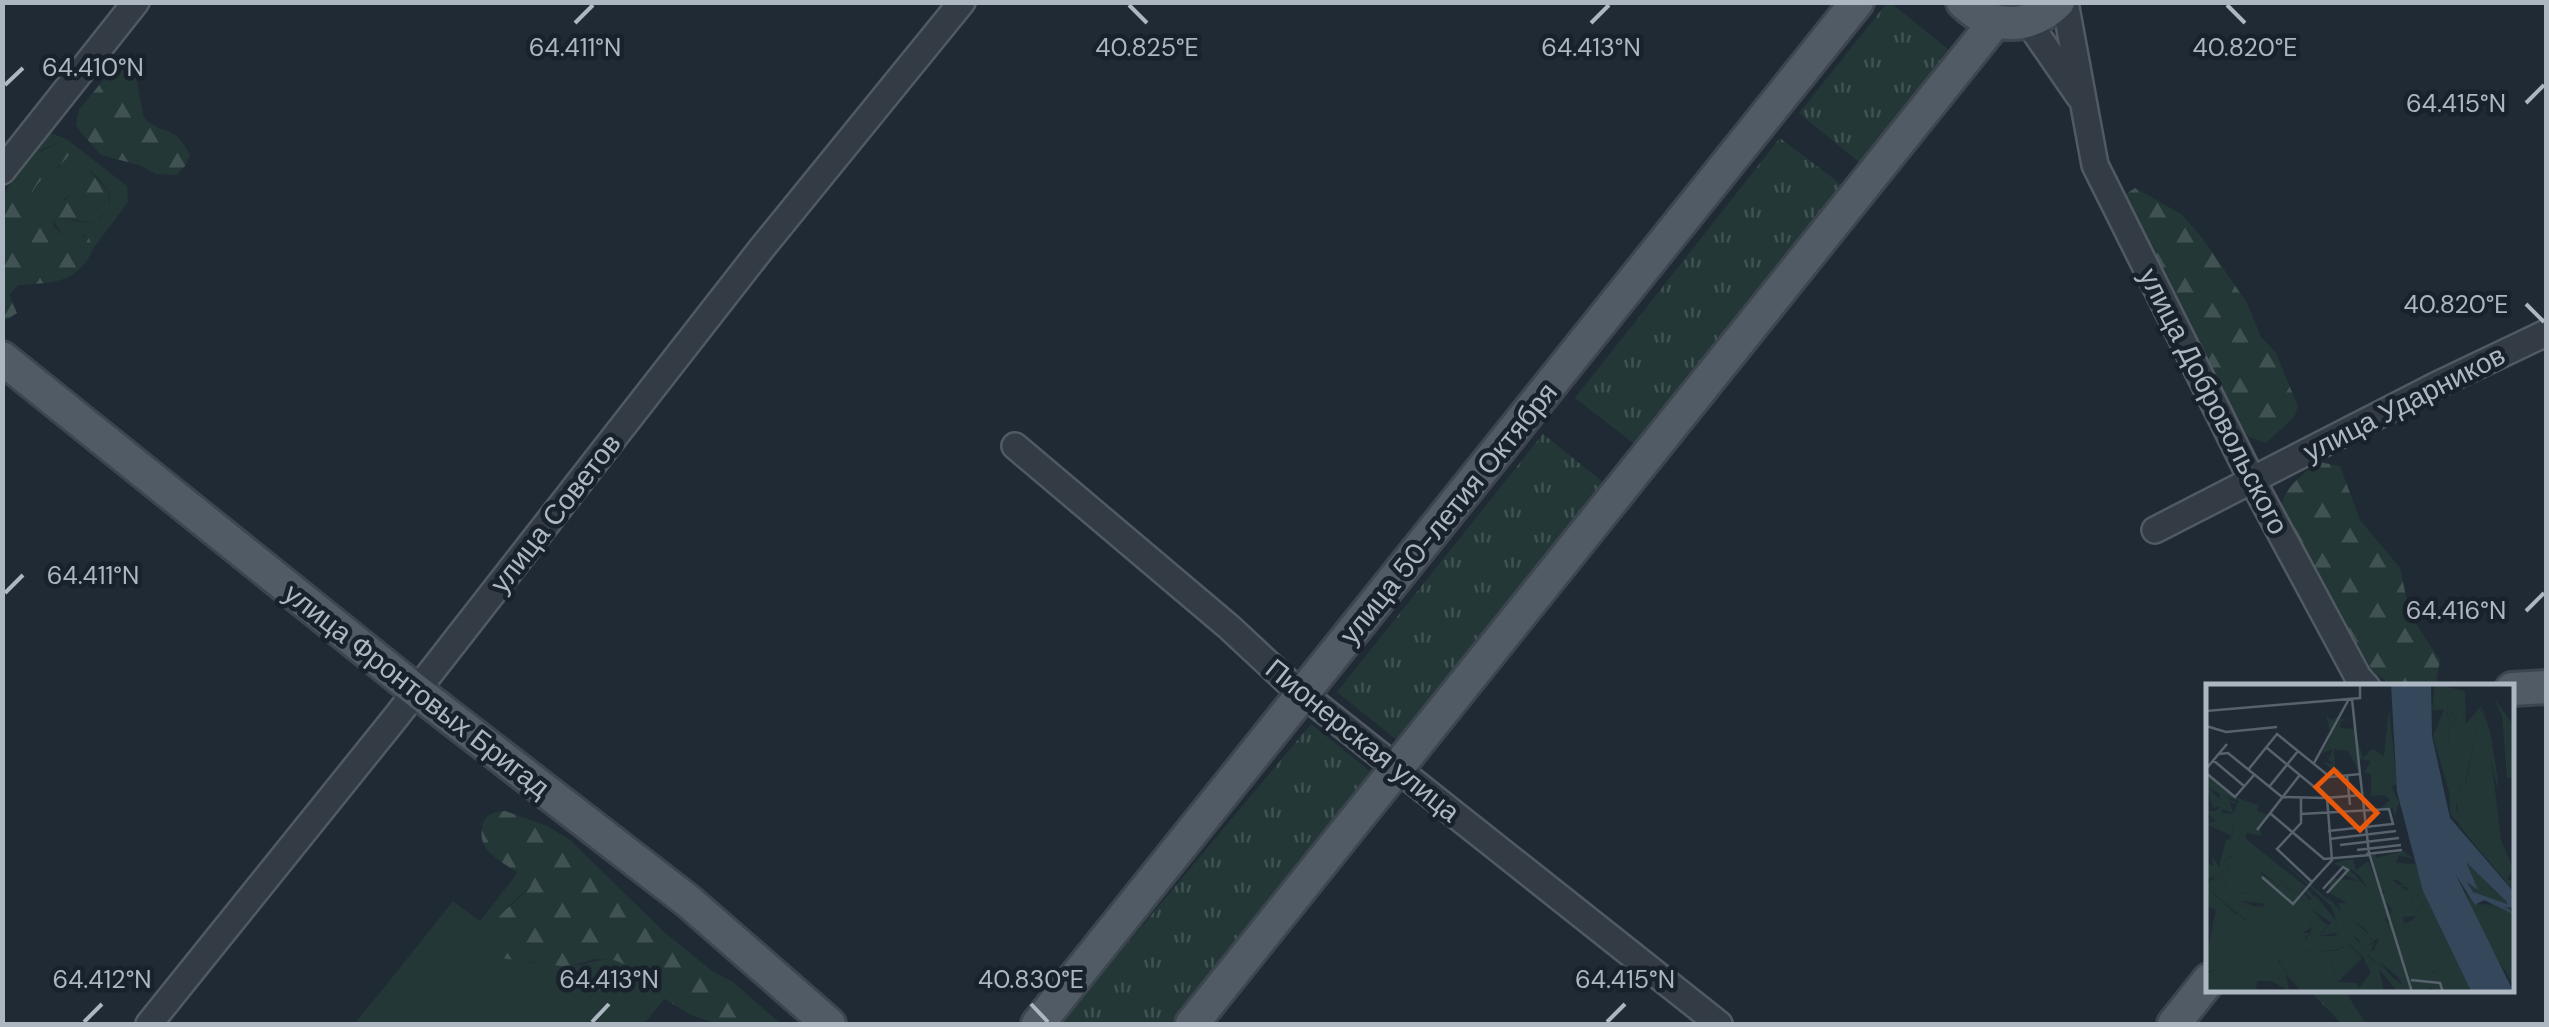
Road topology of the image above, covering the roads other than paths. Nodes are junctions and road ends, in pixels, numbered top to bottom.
1 (136, 2) edge
2 (962, 2) edge
3 (1857, 2) edge
4 (1963, 2) edge
5 (2061, 2) edge
6 (2011, 22) junction
7 (2084, 104) junction
8 (2, 171) edge
9 (2546, 333) edge
10 (2, 358) edge
11 (1016, 446) dead end
12 (2252, 480) junction
13 (2155, 530) dead end
14 (2364, 684) edge
15 (2546, 687) edge
16 (415, 690) junction
17 (2514, 690) edge
18 (1303, 694) junction
19 (1397, 768) junction
20 (2206, 984) edge
21 (148, 1024) edge
22 (829, 1024) edge
23 (1038, 1024) edge
24 (1192, 1024) edge
25 (1719, 1024) edge
26 (2174, 1024) edge

1 - 8 street
2 - 16 street, улица Советов
3 - 18 main road, улица 50-летия Октября
4 - 6 main road
5 - 6 main road
5 - 7 street, улица Добровольского
6 - 7 street
6 - 19 main road
7 - 12 street, улица Добровольского
9 - 12 street, улица Ударников
10 - 16 main road, улица Фронтовых Бригад
11 - 18 street, Пионерская улица
12 - 13 street, улица Ударников
12 - 14 street, улица Добровольского
15 - 17 main road
16 - 21 street, улица Советов
16 - 22 main road, улица Фронтовых Бригад
18 - 19 street, Пионерская улица
18 - 23 main road, улица 50-летия Октября
19 - 24 main road
19 - 25 street, Пионерская улица
20 - 26 main road

